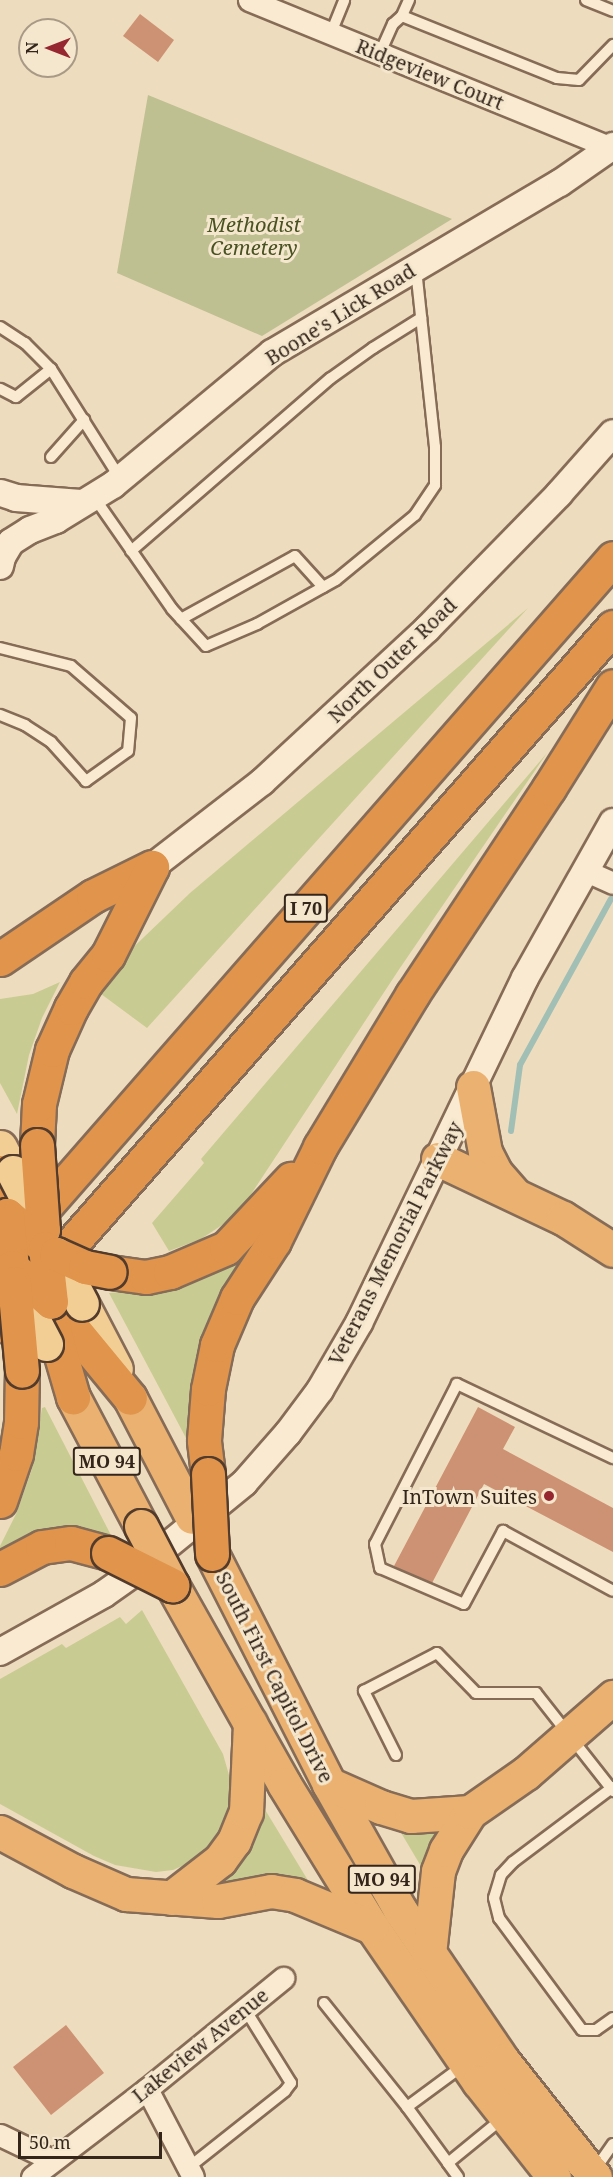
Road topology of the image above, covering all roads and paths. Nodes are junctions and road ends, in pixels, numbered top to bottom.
1 (249, 0) edge
2 (344, 0) edge
3 (409, 0) edge
4 (586, 0) edge
5 (613, 11) edge
6 (402, 16) junction
7 (331, 33) junction
8 (613, 45) edge
9 (380, 53) junction
10 (612, 147) edge
11 (415, 267) junction
12 (421, 318) junction
13 (0, 327) edge
14 (51, 369) junction
15 (0, 389) edge
16 (84, 420) junction
17 (613, 433) edge
18 (51, 457) dead end
19 (120, 479) junction
20 (0, 493) edge
21 (87, 499) junction
22 (131, 551) junction
23 (3, 556) edge
24 (613, 558) edge
25 (323, 587) junction
26 (181, 619) junction
27 (613, 627) edge
28 (0, 648) edge
29 (613, 686) edge
30 (0, 715) edge
31 (613, 822) edge
32 (152, 867) junction
33 (584, 870) junction
34 (613, 883) edge
35 (0, 959) edge
36 (473, 1087) junction
37 (320, 1147) junction
38 (438, 1159) junction
39 (4, 1182) edge
40 (514, 1195) junction
41 (48, 1244) junction
42 (613, 1250) edge
43 (5, 1264) edge
44 (60, 1321) junction
45 (0, 1325) edge
46 (73, 1396) joint
47 (130, 1398) joint
48 (613, 1458) edge
49 (0, 1501) edge
50 (212, 1554) junction
51 (0, 1569) edge
52 (172, 1585) junction
53 (613, 1590) edge
54 (0, 1652) edge
55 (611, 1704) edge
56 (250, 1723) junction
57 (572, 1735) junction
58 (396, 1755) dead end
59 (329, 1784) junction
60 (612, 1789) edge
61 (470, 1812) junction
62 (0, 1832) edge
63 (171, 1898) junction
64 (372, 1927) junction
65 (429, 1954) junction
66 (283, 1977) dead end
67 (324, 2003) dead end
68 (245, 2009) junction
69 (613, 2018) edge
70 (466, 2064) junction
71 (147, 2089) junction
72 (406, 2107) junction
73 (506, 2116) junction
74 (0, 2135) edge
75 (613, 2144) edge
76 (52, 2160) junction
77 (448, 2163) junction
78 (190, 2172) edge
79 (594, 2175) edge
80 (32, 2177) edge
81 (458, 2177) edge
82 (554, 2177) edge

1 - 7 street, Ridgeview Court
2 - 7 lane
3 - 6 lane
4 - 5 lane
6 - 8 lane
6 - 9 lane
7 - 9 street, Ridgeview Court
9 - 10 street, Ridgeview Court
10 - 11 street, Boone's Lick Road
11 - 12 lane
11 - 19 street, Boone's Lick Road
12 - 22 lane
12 - 25 lane
13 - 14 lane
14 - 15 lane
14 - 16 lane
16 - 18 lane
16 - 19 lane
17 - 32 street, North Outer Road
19 - 21 street, Boone's Lick Road
20 - 21 street
20 - 23 street
21 - 22 lane
21 - 23 street, Boone's Lick Road
22 - 26 lane
24 - 43 highway, I 70
25 - 26 lane
25 - 26 lane
27 - 45 highway, I 70
28 - 30 lane
29 - 37 highway
31 - 33 street, Veterans Memorial Parkway
32 - 35 highway
32 - 41 highway, bridge
33 - 34 street
33 - 36 street, Veterans Memorial Parkway
36 - 38 street, Veterans Memorial Parkway
36 - 40 highway
37 - 41 highway, bridge
37 - 50 highway, bridge
38 - 40 highway
38 - 54 street, Veterans Memorial Parkway
39 - 41 highway, bridge
39 - 41 main road, bridge
39 - 43 highway, bridge
40 - 42 highway
41 - 44 highway, bridge
43 - 44 highway, bridge
43 - 49 highway, bridge
44 - 46 main road, South First Capitol Drive / MO 94
44 - 47 main road, South First Capitol Drive / MO 94
46 - 52 highway, South First Capitol Drive / MO 94, bridge
47 - 50 highway, South First Capitol Drive / MO 94
48 - 53 lane
50 - 59 highway, South First Capitol Drive / MO 94
51 - 52 highway, bridge
52 - 56 highway, South First Capitol Drive / MO 94
55 - 57 highway
56 - 63 highway
56 - 64 highway, South First Capitol Drive / MO 94
57 - 58 lane
57 - 60 lane
57 - 61 highway
59 - 61 highway
59 - 65 highway, South First Capitol Drive / MO 94
60 - 69 lane
61 - 65 highway
62 - 63 highway
63 - 64 highway
64 - 70 highway, South First Capitol Drive / MO 94
65 - 79 highway, South First Capitol Drive / MO 94
66 - 68 street, Lakeview Avenue
67 - 72 lane
68 - 71 street, Lakeview Avenue
68 - 78 lane
70 - 72 lane
70 - 73 highway, South First Capitol Drive / MO 94
71 - 76 street, Lakeview Avenue
71 - 78 street
72 - 77 lane
73 - 77 lane
73 - 82 highway, South First Capitol Drive / MO 94
74 - 76 street
75 - 79 lane
76 - 80 street, Lakeview Avenue
77 - 81 lane

